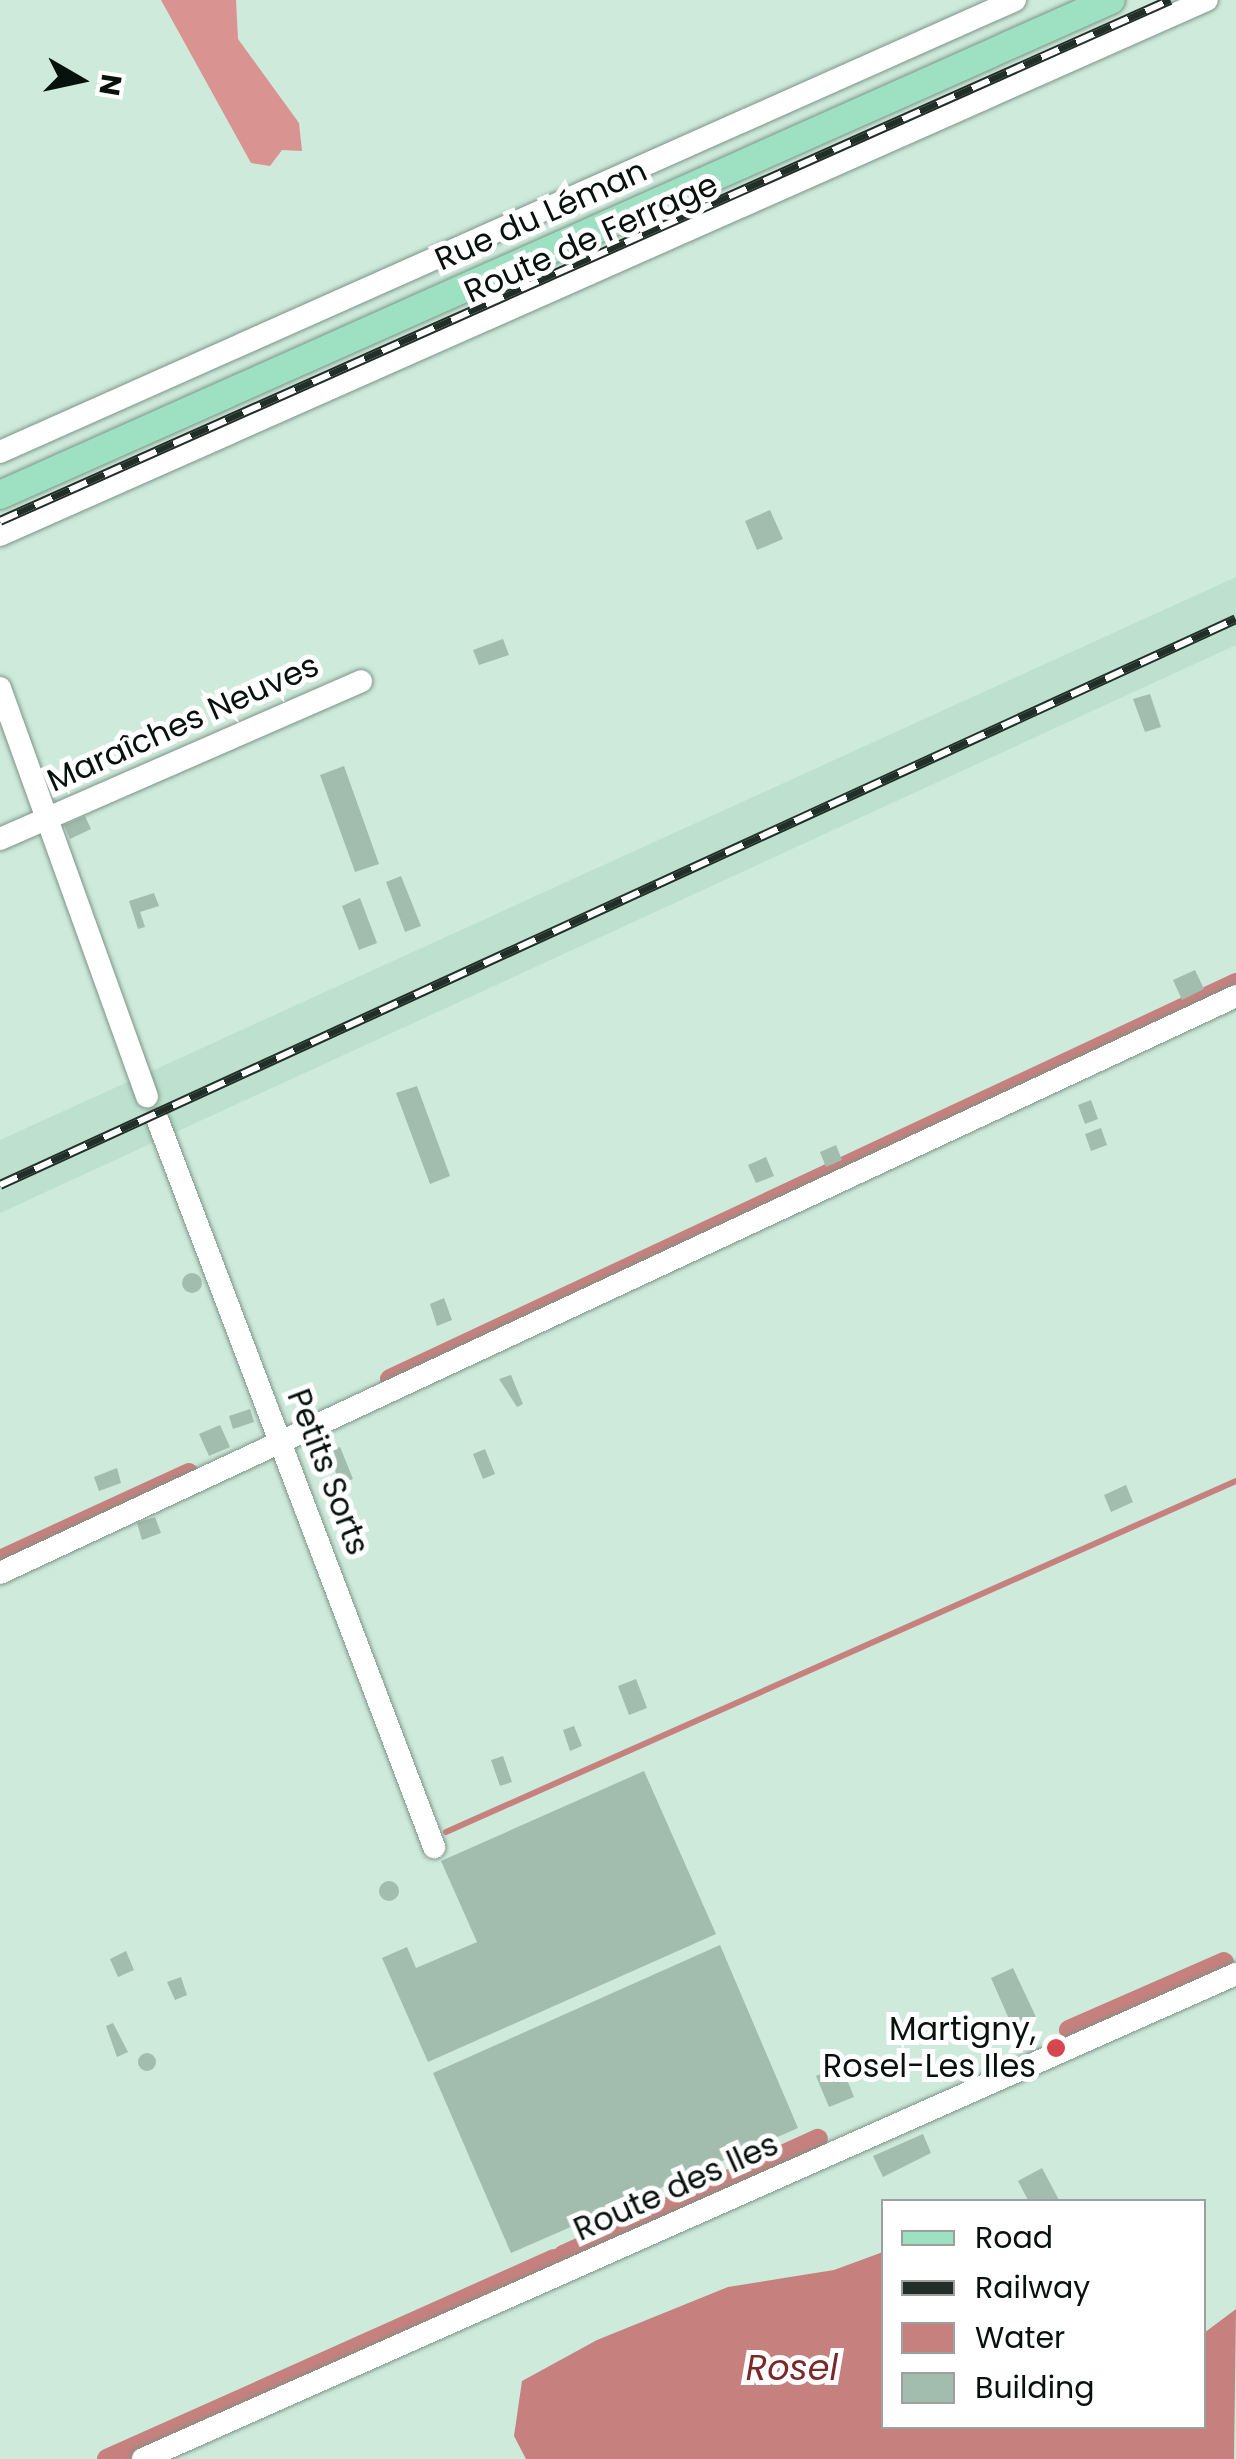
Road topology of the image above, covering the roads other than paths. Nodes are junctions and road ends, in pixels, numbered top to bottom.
1 (1015, 0) edge
2 (1111, 0) edge
3 (1207, 0) edge
4 (0, 452) edge
5 (0, 494) edge
6 (0, 536) edge
7 (361, 681) dead end
8 (0, 688) edge
9 (47, 818) junction
10 (0, 839) edge
11 (1236, 996) edge
12 (148, 1096) dead end
13 (158, 1121) dead end
14 (282, 1442) junction
15 (0, 1573) edge
16 (434, 1847) dead end
17 (1236, 1974) edge
18 (143, 2459) edge

1 - 4 street
2 - 5 main road, Rue du Léman
3 - 6 street, Route de Ferrage
7 - 9 street, Maraîches Neuves
8 - 9 street, Maraîches Neuves
9 - 10 street
9 - 12 street
11 - 14 street
13 - 14 street, Petits Sorts
14 - 15 street
14 - 16 street, Petits Sorts
17 - 18 street, Route des Iles

